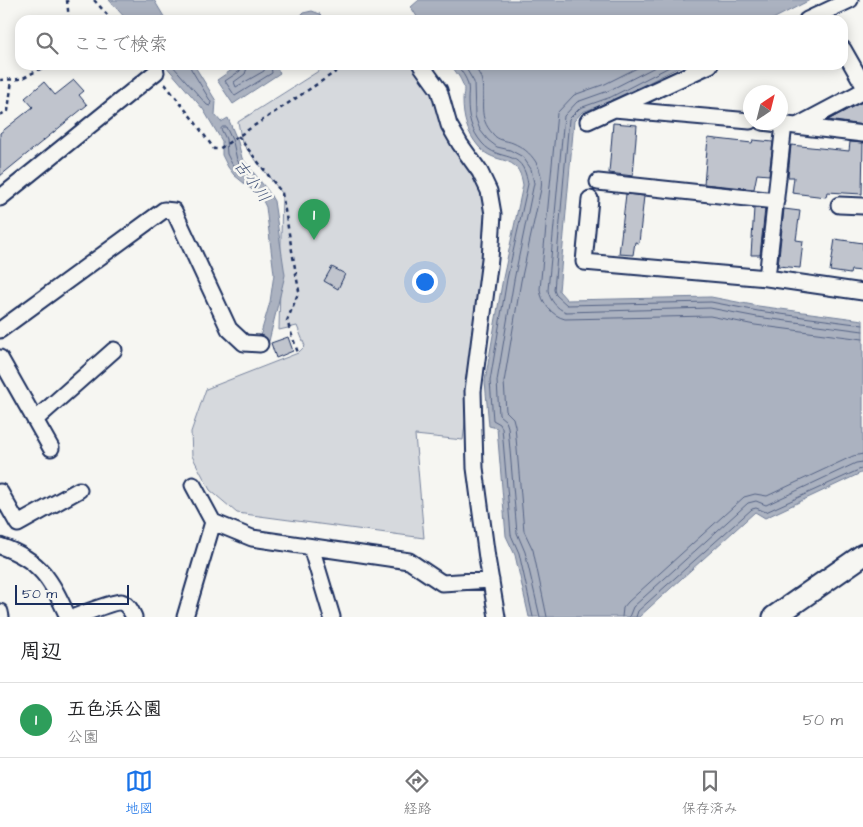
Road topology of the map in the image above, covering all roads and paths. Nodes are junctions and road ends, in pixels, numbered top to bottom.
1 (67, 0) edge
2 (94, 0) edge
3 (850, 0) edge
4 (68, 15) edge
5 (108, 15) edge
6 (826, 15) edge
7 (848, 58) edge
8 (38, 70) edge
9 (338, 70) edge
10 (424, 70) edge
11 (699, 70) edge
12 (156, 72) joint
13 (0, 80) edge
14 (12, 80) junction
15 (863, 84) edge
16 (863, 91) edge
17 (614, 109) junction
18 (0, 115) edge
19 (588, 121) dead end
20 (743, 121) edge
21 (788, 125) edge
22 (791, 125) junction
23 (863, 134) edge
24 (238, 136) junction
25 (598, 182) dead end
26 (0, 198) edge
27 (590, 199) dead end
28 (776, 201) junction
29 (839, 205) dead end
30 (863, 206) edge
31 (767, 278) junction
32 (863, 292) edge
33 (0, 330) edge
34 (260, 344) dead end
35 (114, 350) dead end
36 (298, 353) dead end
37 (0, 358) edge
38 (35, 420) junction
39 (52, 448) dead end
40 (193, 485) dead end
41 (80, 490) dead end
42 (0, 492) edge
43 (213, 522) junction
44 (0, 546) edge
45 (312, 547) junction
46 (863, 556) edge
47 (491, 580) junction
48 (0, 612) edge
49 (329, 616) edge
50 (1, 617) edge
51 (68, 617) edge
52 (74, 617) edge
53 (134, 617) edge
54 (184, 617) edge
55 (497, 617) edge
56 (774, 617) edge

1 - 4 path
2 - 5 path
3 - 6 street
7 - 15 street
8 - 14 path
9 - 24 path
10 - 47 street
11 - 17 street
12 - 24 path
12 - 26 street
13 - 14 path
14 - 18 path
16 - 22 street
17 - 19 street
17 - 20 street
21 - 22 street
22 - 23 street
22 - 28 street
24 - 36 path
25 - 28 street
27 - 31 street
28 - 31 street
29 - 30 street
31 - 32 street
33 - 34 street
35 - 38 street
37 - 38 street
38 - 39 street
40 - 43 street
41 - 42 street
43 - 45 street
43 - 54 street
44 - 51 street
45 - 47 street
45 - 49 street
46 - 56 street
47 - 55 street
48 - 50 street
52 - 53 street

